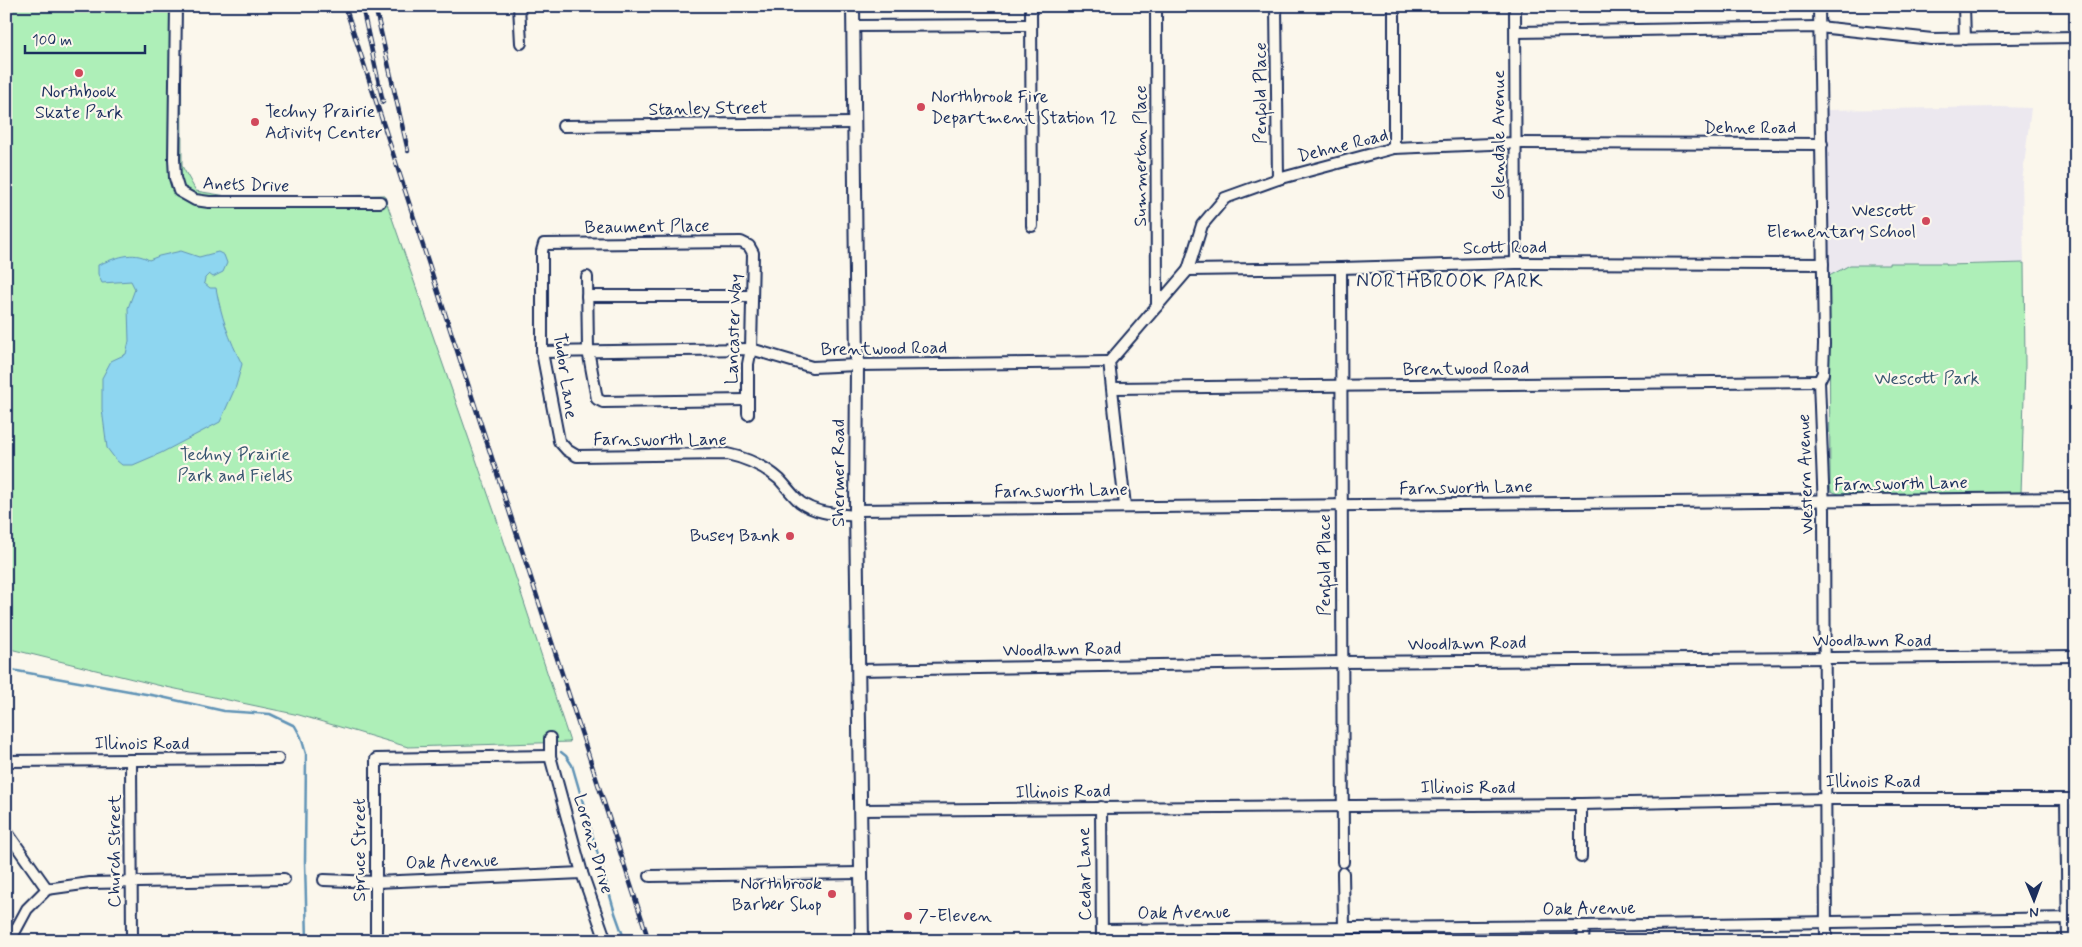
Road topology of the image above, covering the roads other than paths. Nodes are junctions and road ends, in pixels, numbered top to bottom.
1 (176, 6) edge
2 (519, 6) edge
3 (853, 6) edge
4 (1031, 6) edge
5 (1156, 6) edge
6 (1276, 6) edge
7 (1394, 6) edge
8 (1515, 6) edge
9 (1819, 6) edge
10 (1964, 6) edge
11 (1031, 25) junction
12 (853, 26) junction
13 (1819, 27) junction
14 (1516, 32) junction
15 (2076, 37) edge
16 (1965, 39) junction
17 (521, 43) dead end
18 (853, 123) junction
19 (563, 126) dead end
20 (1515, 144) junction
21 (1822, 144) junction
22 (1394, 148) junction
23 (1278, 179) junction
24 (380, 202) dead end
25 (1032, 226) dead end
26 (544, 244) joint
27 (749, 246) joint
28 (1516, 263) junction
29 (1823, 264) junction
30 (1341, 268) junction
31 (1188, 270) junction
32 (587, 277) dead end
33 (587, 296) junction
34 (752, 296) junction
35 (1157, 306) junction
36 (751, 349) junction
37 (588, 350) junction
38 (542, 352) junction
39 (1109, 362) junction
40 (857, 365) junction
41 (1819, 381) junction
42 (1341, 386) junction
43 (1113, 388) junction
44 (748, 400) junction
45 (748, 414) dead end
46 (567, 450) joint
47 (2076, 498) edge
48 (1824, 501) junction
49 (1341, 505) junction
50 (1125, 506) junction
51 (856, 513) junction
52 (2076, 656) edge
53 (1825, 657) junction
54 (1342, 662) junction
55 (858, 670) junction
56 (550, 738) dead end
57 (550, 756) junction
58 (278, 759) dead end
59 (131, 760) junction
60 (6, 761) edge
61 (1826, 798) junction
62 (2071, 799) edge
63 (1581, 804) junction
64 (1343, 805) junction
65 (1101, 808) junction
66 (860, 810) junction
67 (6, 831) edge
68 (1581, 857) dead end
69 (582, 873) junction
70 (862, 873) junction
71 (650, 876) dead end
72 (284, 879) dead end
73 (324, 880) dead end
74 (131, 882) junction
75 (376, 882) junction
76 (47, 889) junction
77 (2072, 918) edge
78 (1825, 921) junction
79 (1584, 926) junction
80 (1344, 928) junction
81 (1102, 936) edge
82 (12, 941) edge
83 (132, 941) edge
84 (376, 941) edge
85 (606, 941) edge
86 (862, 941) edge
87 (1583, 941) edge
88 (1826, 941) edge
89 (2068, 941) edge

1 - 24 street, Anets Drive
2 - 17 street
3 - 12 main road, Shermer Road
4 - 11 street
5 - 35 street, Summerton Place
6 - 23 street, Penfold Place
7 - 22 street
8 - 14 street, Glendale Avenue
9 - 13 street, Western Avenue
10 - 16 street
11 - 12 street
11 - 25 street
12 - 18 main road, Shermer Road
13 - 14 street
13 - 16 street
13 - 21 street, Western Avenue
14 - 20 street, Glendale Avenue
15 - 16 street
18 - 19 street, Stanley Street
18 - 40 main road, Shermer Road
20 - 21 street, Dehne Road
20 - 22 street, Dehne Road
20 - 28 street, Glendale Avenue
21 - 29 street, Western Avenue
22 - 23 street, Dehne Road
23 - 31 street, Dehne Road
26 - 27 street, Beaument Place
26 - 38 street, Tudor Lane
27 - 34 street, Lancaster Way
28 - 29 street, Scott Road
28 - 30 street, Scott Road
29 - 41 street, Western Avenue
30 - 31 street, Scott Road
30 - 42 street, Penfold Place
31 - 35 street, Dehne Road
32 - 33 street
33 - 34 street
33 - 37 street
34 - 36 street, Lancaster Way
35 - 39 street, Dehne Road
36 - 37 street, Brentwood Road
36 - 40 street, Brentwood Road
36 - 44 street, Lancaster Way
37 - 38 street, Brentwood Road
37 - 44 street
38 - 46 street, Tudor Lane
39 - 40 street, Brentwood Road
39 - 43 street
40 - 51 main road, Shermer Road
41 - 42 street, Brentwood Road
41 - 48 street, Western Avenue
42 - 43 street, Brentwood Road
42 - 49 street, Penfold Place
43 - 50 street
44 - 45 street, Lancaster Way
46 - 51 street, Farnsworth Lane
47 - 48 street, Farnsworth Lane
48 - 49 street, Farnsworth Lane
48 - 53 street, Western Avenue
49 - 50 street, Farnsworth Lane
49 - 54 street, Penfold Place
50 - 51 street, Farnsworth Lane
51 - 55 main road, Shermer Road
52 - 53 street, Woodlawn Road
53 - 54 street, Woodlawn Road
53 - 61 street, Western Avenue
54 - 55 street, Woodlawn Road
54 - 64 street, Penfold Place
55 - 66 main road, Shermer Road
56 - 57 street
57 - 69 street, Lorenz Drive
57 - 75 street, Spruce Street
58 - 59 street, Illinois Road
59 - 60 street, Illinois Road
59 - 74 street, Church Street
61 - 62 street, Illinois Road
61 - 63 street, Illinois Road
61 - 78 street, Western Avenue
62 - 77 street
63 - 64 street, Illinois Road
63 - 68 street
64 - 65 street, Illinois Road
64 - 80 street, Penfold Place
65 - 66 street, Illinois Road
65 - 81 street, Cedar Lane
66 - 70 main road, Shermer Road
67 - 76 street
69 - 75 street, Oak Avenue
69 - 85 street, Lorenz Drive
70 - 71 street
70 - 86 main road, Shermer Road
72 - 74 street
73 - 75 street, Oak Avenue
74 - 76 street
74 - 83 street, Church Street
75 - 84 street, Spruce Street
76 - 82 street
77 - 78 street, Oak Avenue
77 - 89 street
78 - 79 street, Oak Avenue
78 - 88 street, Western Avenue
79 - 80 street, Oak Avenue
79 - 87 street
80 - 81 street, Oak Avenue

